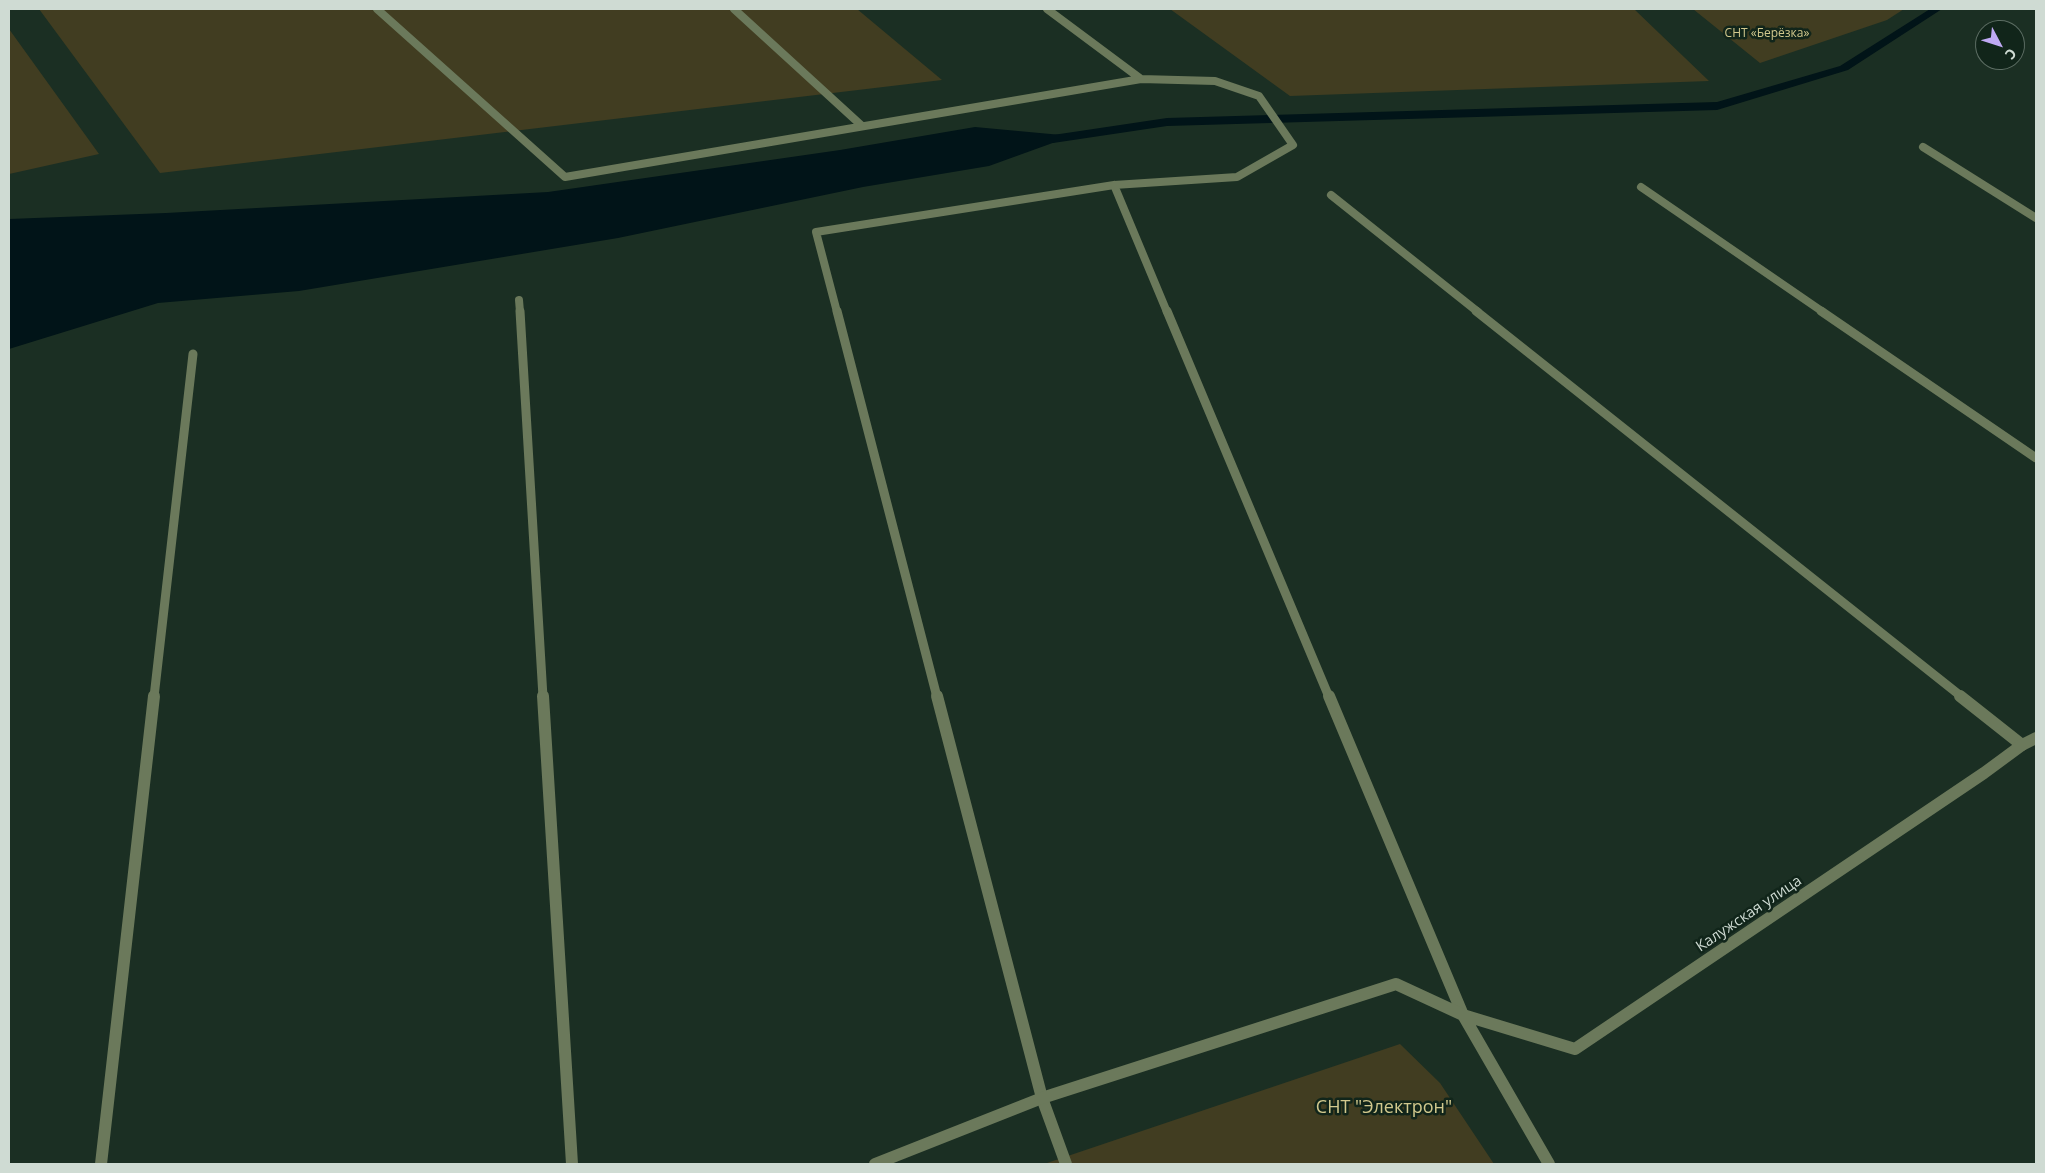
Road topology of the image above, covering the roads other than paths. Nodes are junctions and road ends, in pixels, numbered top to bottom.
1 (377, 9) edge
2 (734, 9) edge
3 (1047, 9) edge
4 (1141, 79) junction
5 (862, 126) junction
6 (1923, 147) dead end
7 (1114, 185) junction
8 (1641, 188) dead end
9 (1331, 196) dead end
10 (2036, 218) edge
11 (519, 300) dead end
12 (193, 354) dead end
13 (2036, 458) edge
14 (2036, 738) edge
15 (2022, 745) junction
16 (1463, 1015) junction
17 (1042, 1098) junction
18 (102, 1164) edge
19 (572, 1164) edge
20 (875, 1164) edge
21 (1066, 1164) edge
22 (1549, 1164) edge

1 - 5 street
2 - 5 street
3 - 4 street
4 - 5 street
4 - 7 street
6 - 10 street
7 - 16 street
7 - 17 street
8 - 13 street
9 - 15 street
11 - 19 street
12 - 18 street
14 - 15 street, Калужская улица
15 - 16 street, Калужская улица
16 - 17 street
16 - 22 street
17 - 20 street
17 - 21 street

